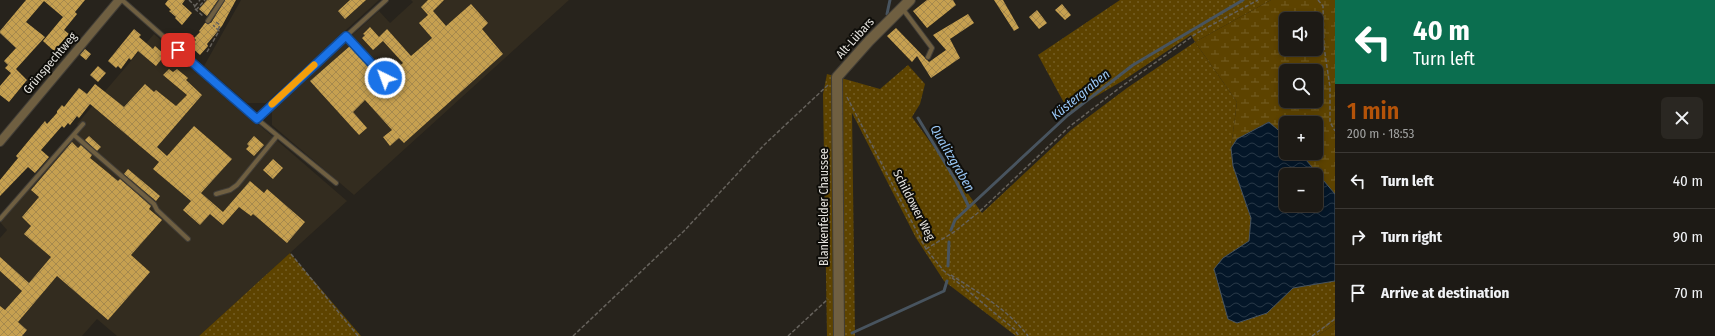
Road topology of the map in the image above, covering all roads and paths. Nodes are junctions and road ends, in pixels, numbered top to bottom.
1 (120, 0) edge
2 (189, 0) edge
3 (200, 0) edge
4 (205, 0) edge
5 (222, 0) edge
6 (386, 0) edge
7 (910, 0) edge
8 (1258, 0) edge
9 (1318, 0) edge
10 (901, 8) junction
11 (196, 10) dead end
12 (208, 21) dead end
13 (215, 21) dead end
14 (218, 30) dead end
15 (346, 36) junction
16 (928, 57) dead end
17 (385, 78) dead end
18 (837, 78) junction
19 (257, 119) junction
20 (83, 124) dead end
21 (1335, 131) edge
22 (74, 135) junction
23 (277, 136) junction
24 (0, 142) edge
25 (336, 183) dead end
26 (216, 194) dead end
27 (0, 219) edge
28 (188, 239) dead end
29 (926, 250) junction
30 (291, 254) dead end
31 (944, 271) junction
32 (838, 292) junction
33 (1335, 320) edge
34 (358, 336) edge
35 (573, 336) edge
36 (788, 336) edge
37 (839, 336) edge
38 (1019, 336) edge
39 (1028, 336) edge
40 (1312, 336) edge

1 - 19 lane
1 - 24 street, Grünspechtweg
2 - 3 path
4 - 11 path
5 - 12 lane
6 - 15 lane
7 - 10 street, Alt-Lübars
8 - 29 path
9 - 21 path
10 - 16 lane
10 - 18 street, Alt-Lübars
13 - 14 path
15 - 17 lane
15 - 19 lane
18 - 29 path, Schildower Weg
18 - 32 street, Blankenfelder Chaussee
18 - 35 path
19 - 23 lane
20 - 22 lane
22 - 27 lane
22 - 28 lane
23 - 25 lane
23 - 26 lane
29 - 31 path, Schildower Weg
30 - 34 path
31 - 38 path, Schildower Weg
31 - 39 path
32 - 36 path
32 - 37 street, Blankenfelder Chaussee
33 - 40 path

